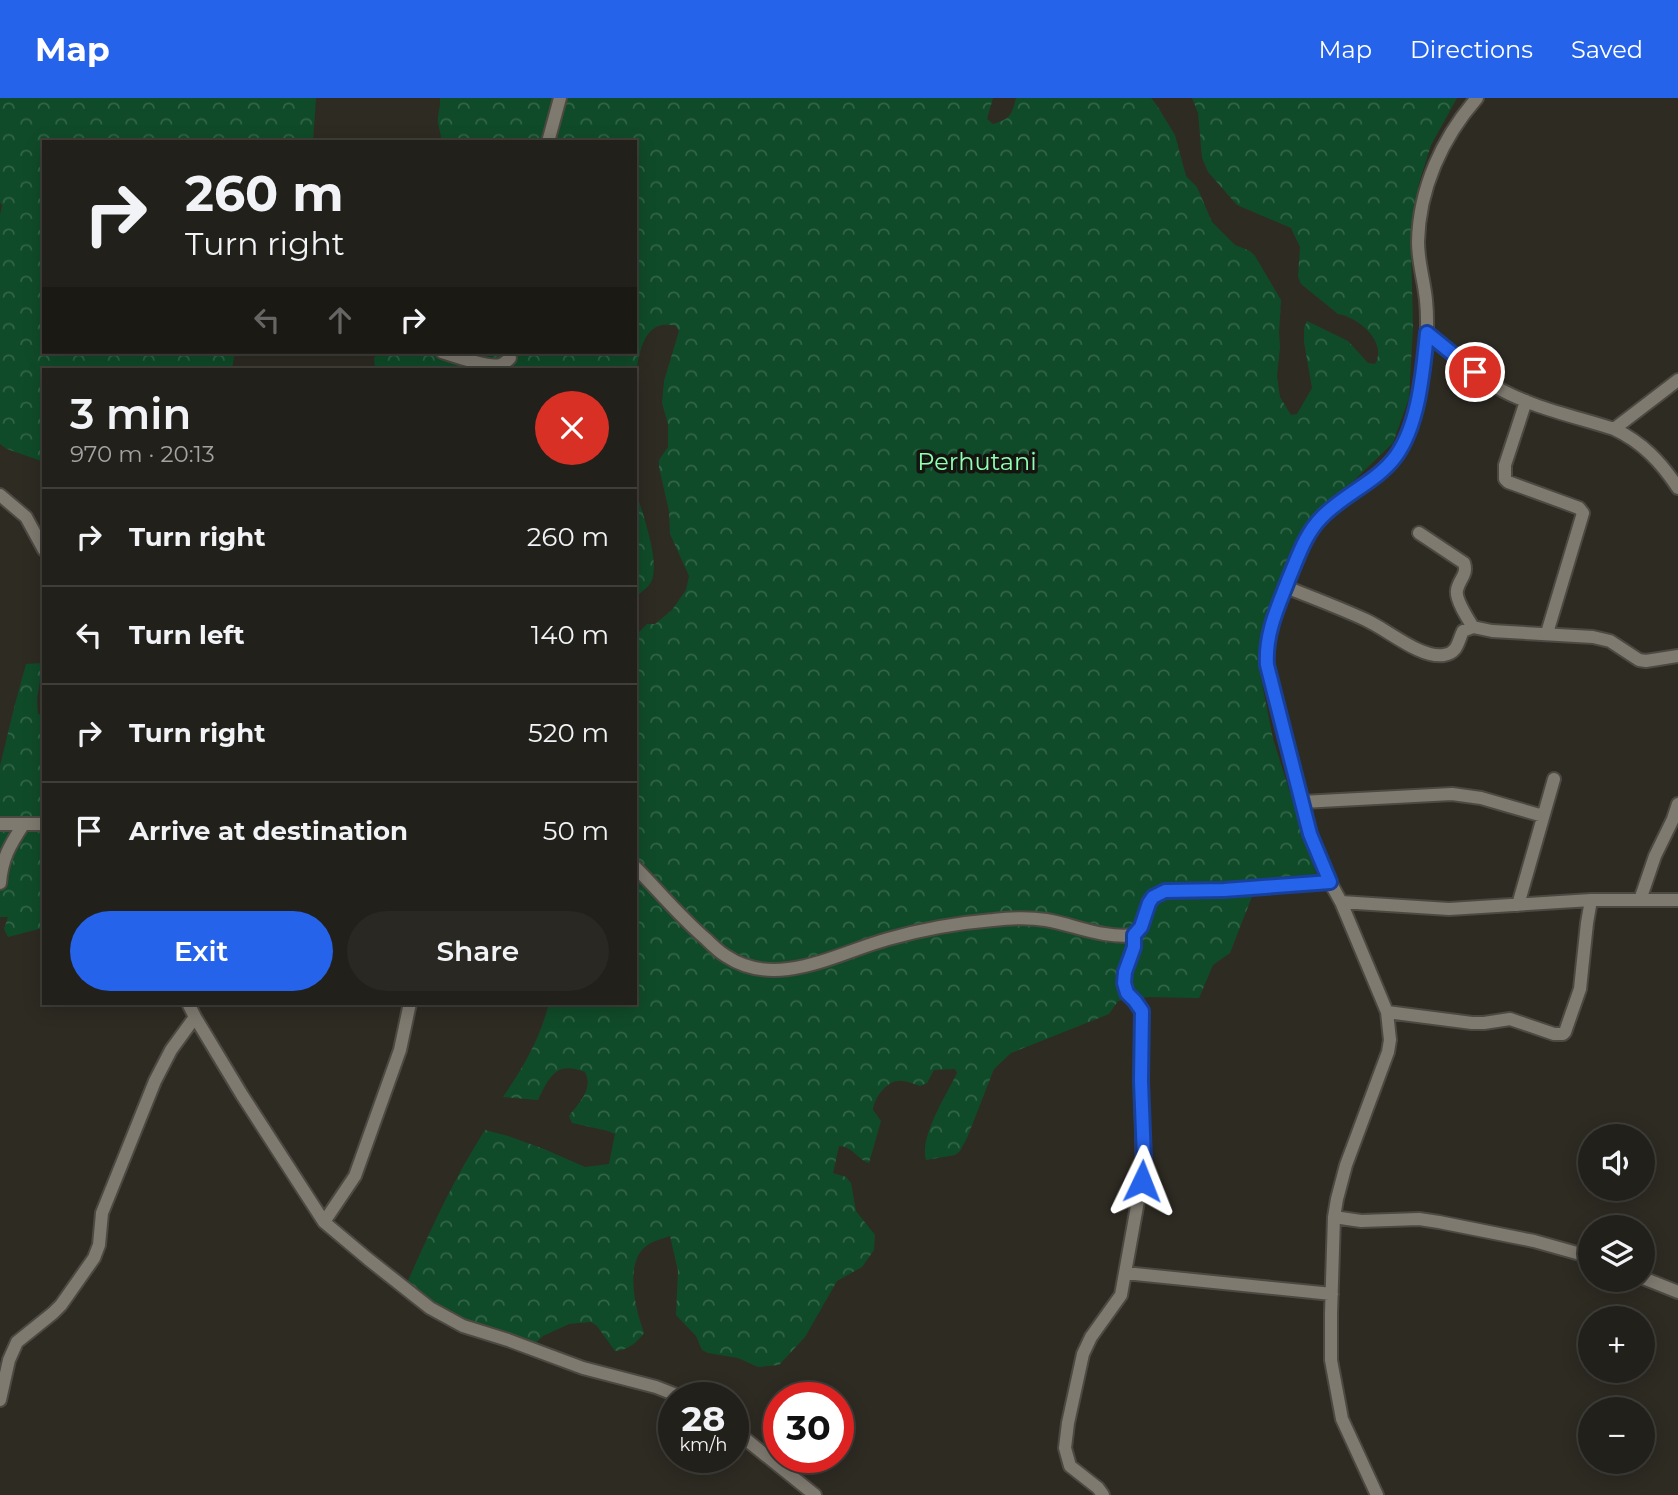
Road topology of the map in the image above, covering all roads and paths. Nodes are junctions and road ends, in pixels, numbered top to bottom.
1 (560, 98) edge
2 (1477, 98) edge
3 (549, 140) edge
4 (1427, 333) junction
5 (448, 354) edge
6 (510, 360) edge
7 (1678, 380) edge
8 (1526, 401) junction
9 (1614, 429) junction
10 (1678, 488) edge
11 (0, 495) edge
12 (1419, 533) dead end
13 (42, 546) edge
14 (1286, 587) junction
15 (1473, 627) junction
16 (1547, 633) junction
17 (1678, 656) edge
18 (1554, 779) dead end
19 (1302, 802) junction
20 (1678, 804) edge
21 (1543, 817) junction
22 (0, 824) edge
23 (42, 824) edge
24 (23, 825) junction
25 (637, 869) edge
26 (1330, 882) junction
27 (0, 883) edge
28 (1591, 900) junction
29 (1640, 900) junction
30 (1678, 900) edge
31 (1341, 901) junction
32 (1518, 905) junction
33 (1134, 935) junction
34 (189, 1005) edge
35 (410, 1005) edge
36 (1387, 1012) junction
37 (195, 1017) junction
38 (1334, 1217) junction
39 (324, 1222) junction
40 (1578, 1253) edge
41 (1125, 1273) junction
42 (1655, 1283) edge
43 (1678, 1292) edge
44 (1332, 1294) junction
45 (658, 1388) edge
46 (0, 1400) edge
47 (749, 1442) edge
48 (815, 1495) edge
49 (1103, 1495) edge
50 (1377, 1495) edge

1 - 3 street
2 - 4 street
4 - 8 street
4 - 14 street
5 - 6 street
7 - 9 street
8 - 9 street
8 - 16 street
9 - 10 street
11 - 13 street
12 - 15 street
14 - 15 street
14 - 19 street
15 - 16 street
16 - 17 street
18 - 21 street
19 - 21 street
19 - 26 street
20 - 29 street
21 - 32 street
22 - 24 street
23 - 24 street
24 - 27 street
25 - 33 street
26 - 31 street
26 - 33 street
28 - 29 street
28 - 32 street
28 - 36 street
29 - 30 street
31 - 32 street
31 - 36 street
33 - 41 street
34 - 37 street
35 - 39 street
36 - 38 street
37 - 39 street
37 - 46 street
38 - 40 street
38 - 44 street
39 - 45 street
41 - 44 street
41 - 49 street
42 - 43 street
44 - 50 street
47 - 48 street

